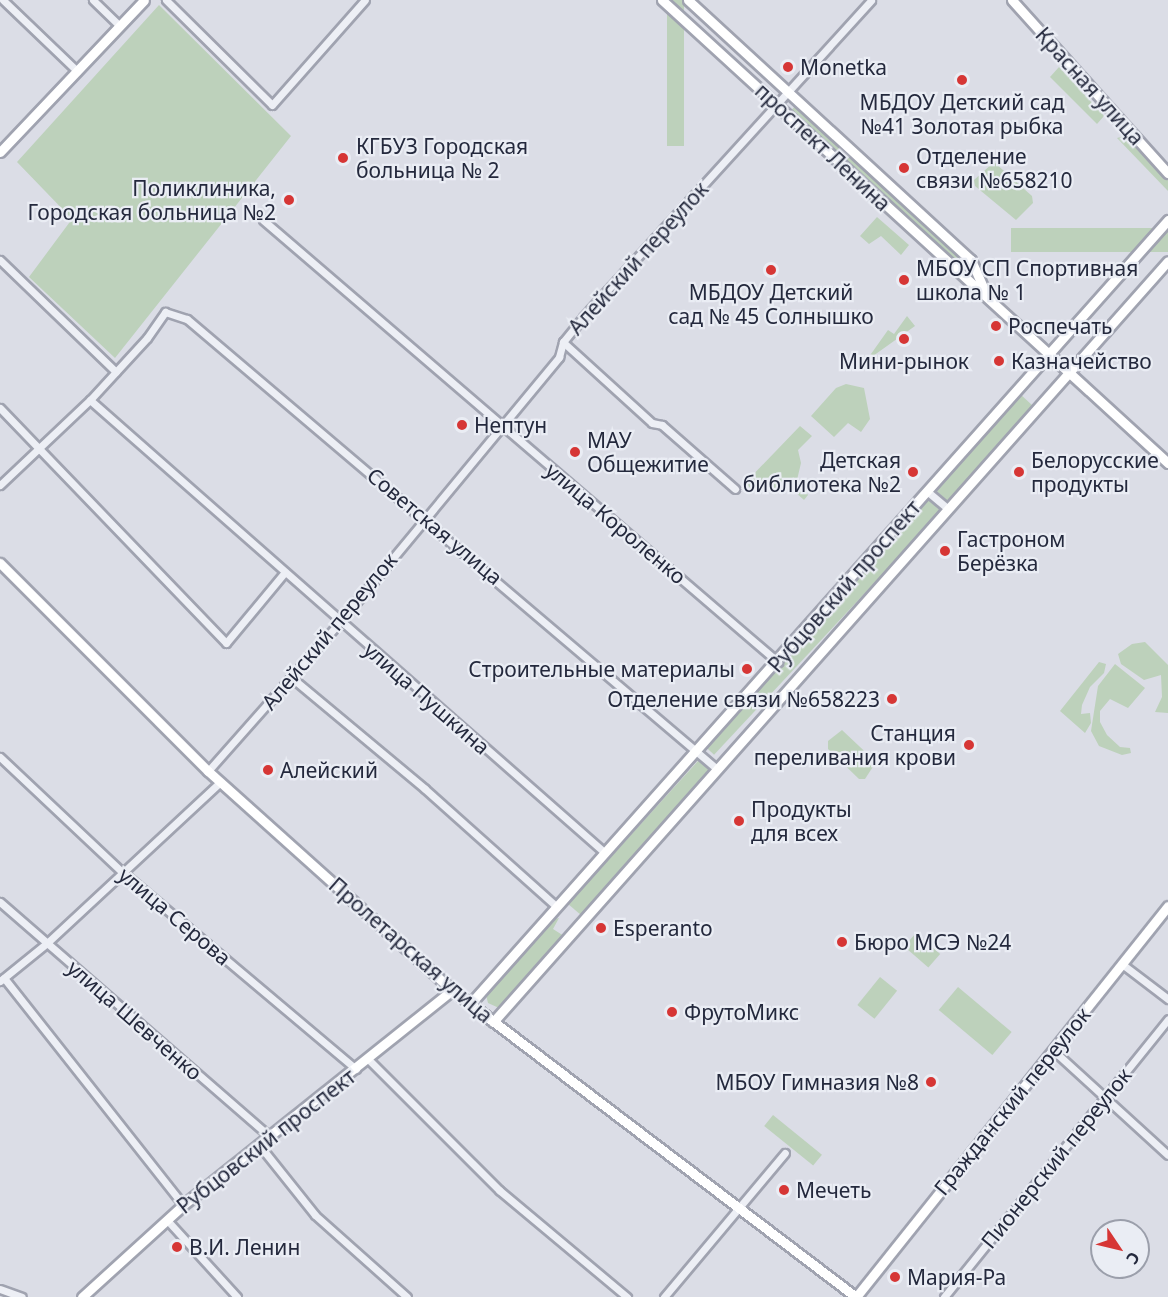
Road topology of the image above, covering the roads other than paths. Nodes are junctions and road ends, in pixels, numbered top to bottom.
1 (3, 0) edge
2 (93, 0) edge
3 (144, 0) edge
4 (165, 0) edge
5 (365, 0) edge
6 (662, 0) edge
7 (688, 0) edge
8 (871, 0) edge
9 (1012, 0) edge
10 (120, 26) junction
11 (77, 71) junction
12 (787, 91) junction
13 (776, 103) junction
14 (0, 152) edge
15 (1168, 173) edge
16 (263, 220) dead end
17 (1168, 220) edge
18 (0, 260) edge
19 (1168, 261) edge
20 (976, 269) junction
21 (967, 279) junction
22 (985, 292) junction
23 (563, 342) junction
24 (1049, 353) junction
25 (116, 372) junction
26 (1070, 373) junction
27 (90, 400) junction
28 (0, 408) edge
29 (500, 425) junction
30 (41, 447) junction
31 (1168, 463) edge
32 (0, 485) edge
33 (735, 489) dead end
34 (928, 492) junction
35 (948, 509) junction
36 (425, 517) junction
37 (0, 563) edge
38 (285, 572) junction
39 (340, 622) junction
40 (778, 662) junction
41 (292, 678) junction
42 (699, 750) junction
43 (0, 757) edge
44 (717, 769) junction
45 (208, 771) junction
46 (220, 782) junction
47 (604, 852) junction
48 (123, 872) junction
49 (0, 902) edge
50 (556, 906) junction
51 (1168, 906) edge
52 (47, 944) junction
53 (1122, 964) junction
54 (2, 980) edge
55 (452, 990) junction
56 (1168, 999) edge
57 (470, 1004) junction
58 (1168, 1019) edge
59 (493, 1022) junction
60 (1054, 1051) junction
61 (369, 1060) junction
62 (356, 1069) junction
63 (1105, 1099) junction
64 (270, 1137) junction
65 (260, 1146) junction
66 (785, 1153) dead end
67 (1168, 1155) edge
68 (183, 1205) junction
69 (740, 1211) junction
70 (167, 1220) junction
71 (0, 1289) edge
72 (22, 1297) edge
73 (82, 1297) edge
74 (237, 1297) edge
75 (407, 1297) edge
76 (627, 1297) edge
77 (664, 1297) edge
78 (856, 1297) edge
79 (944, 1297) edge

1 - 11 street
2 - 10 street
3 - 10 street
4 - 5 street
6 - 13 street, проспект Ленина
7 - 12 street, проспект Ленина
8 - 12 street, Алейский переулок
9 - 15 street, Красная улица
10 - 11 street
11 - 14 street
12 - 13 street, Алейский переулок
12 - 20 street, проспект Ленина
13 - 21 street, проспект Ленина
13 - 23 street, Алейский переулок
16 - 29 street, улица Короленко
17 - 24 street, Рубцовский проспект
18 - 25 street
19 - 26 street, Рубцовский проспект
20 - 21 street
20 - 22 street, проспект Ленина
21 - 22 street, проспект Ленина
22 - 24 street, проспект Ленина
23 - 29 street, Алейский переулок
23 - 33 street
24 - 26 street, проспект Ленина
24 - 34 street, Рубцовский проспект
25 - 27 street
25 - 36 street, Советская улица
26 - 31 street, проспект Ленина
26 - 35 street, Рубцовский проспект
27 - 30 street
27 - 38 street, улица Пушкина
28 - 30 street
29 - 36 street, Алейский переулок
29 - 40 street, улица Короленко
30 - 32 street
30 - 38 street
34 - 35 street
34 - 40 street, Рубцовский проспект
35 - 44 street, Рубцовский проспект
36 - 39 street, Алейский переулок
36 - 42 street, Советская улица
37 - 45 street, Пролетарская улица
38 - 39 street, улица Пушкина
39 - 41 street, Алейский переулок
39 - 47 street, улица Пушкина
40 - 42 street, Рубцовский проспект
41 - 45 street, Алейский переулок
41 - 50 street
42 - 44 street, Советская улица
42 - 47 street, Рубцовский проспект
43 - 48 street, улица Серова
44 - 59 street, Рубцовский проспект
45 - 46 street, Пролетарская улица
46 - 48 street
46 - 55 street, Пролетарская улица
47 - 50 street, Рубцовский проспект
48 - 52 street
48 - 62 street, улица Серова
49 - 52 street, улица Шевченко
50 - 57 street, Рубцовский проспект
51 - 53 street, Гражданский переулок
52 - 54 street
52 - 64 street, улица Шевченко
53 - 56 street
53 - 60 street, Гражданский переулок
54 - 68 street
55 - 57 street, Пролетарская улица
55 - 61 street, Рубцовский проспект
57 - 59 street, Пролетарская улица
58 - 63 street, Пионерский переулок
59 - 69 street, Пролетарская улица
60 - 63 street
60 - 78 street, Гражданский переулок
61 - 62 street, Рубцовский проспект
61 - 76 street
62 - 64 street, Рубцовский проспект
63 - 67 street
63 - 79 street, Пионерский переулок
64 - 65 street, Рубцовский проспект
65 - 68 street, Рубцовский проспект
65 - 75 street
66 - 69 street
68 - 70 street, Рубцовский проспект
69 - 77 street
69 - 78 street, Пролетарская улица
70 - 73 street, Рубцовский проспект
70 - 74 street
71 - 72 street

